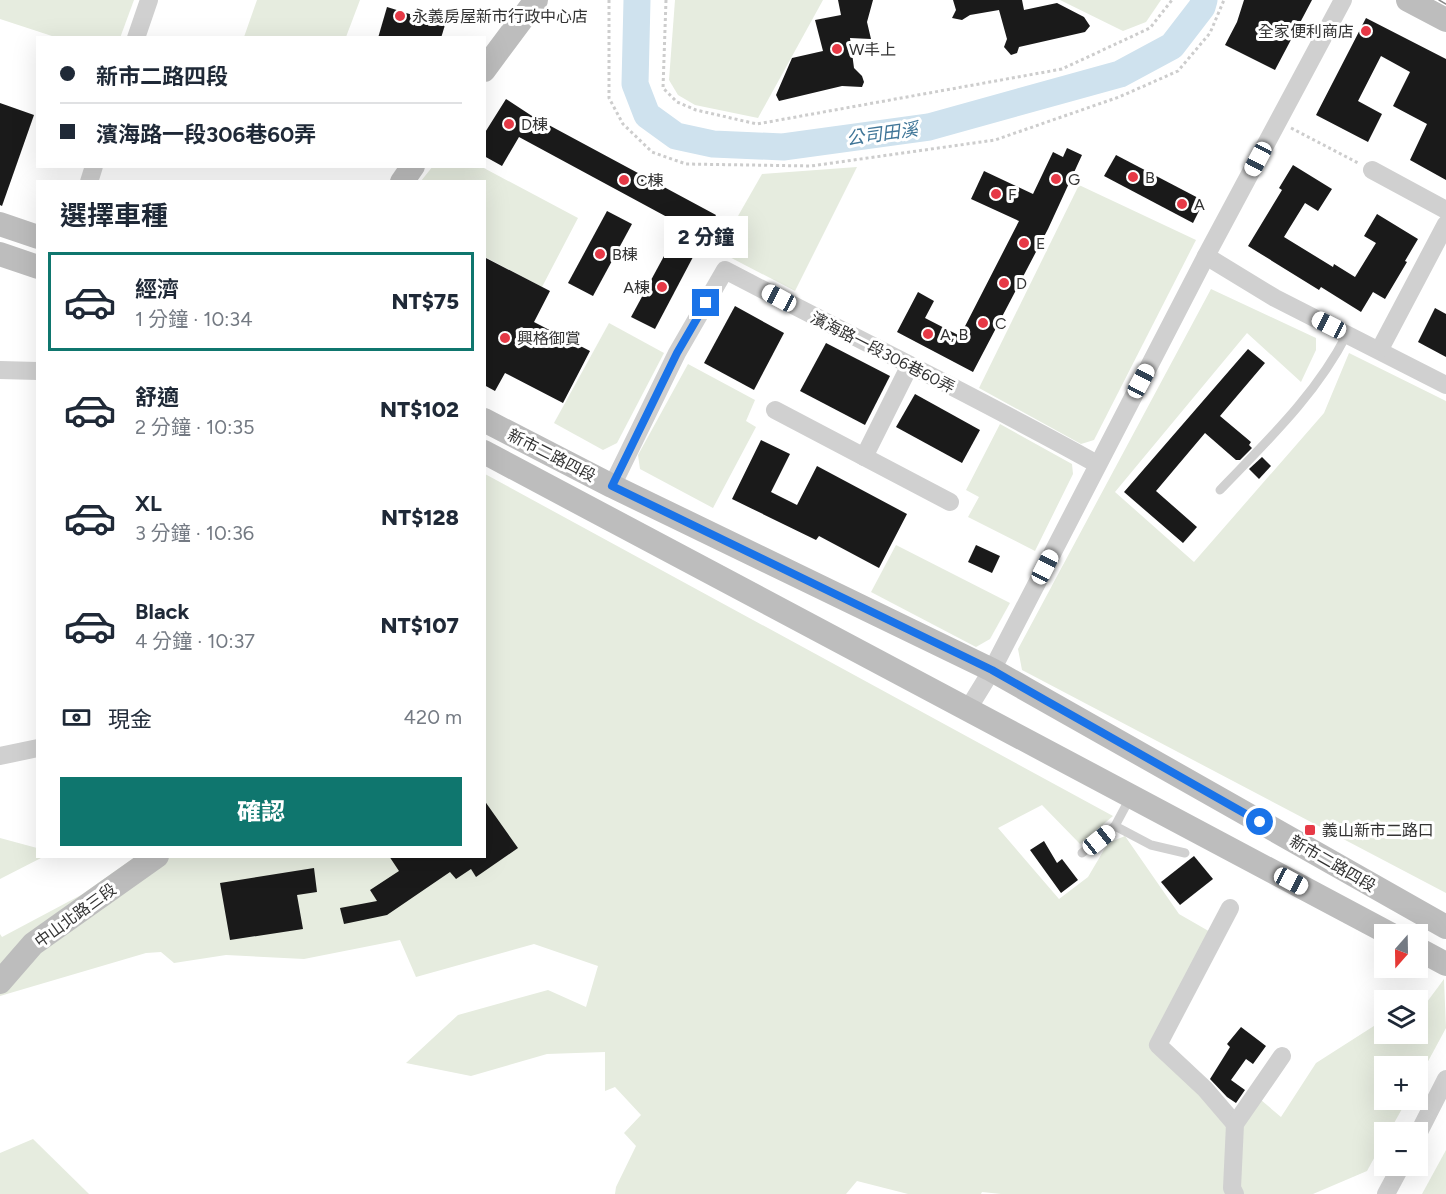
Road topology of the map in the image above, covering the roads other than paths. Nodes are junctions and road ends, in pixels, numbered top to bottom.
1 (149, 0) edge
2 (536, 0) edge
3 (1343, 0) edge
4 (1408, 0) edge
5 (1446, 20) edge
6 (137, 36) edge
7 (486, 67) edge
8 (1372, 170) road end
9 (1446, 210) edge
10 (0, 224) edge
11 (1446, 224) edge
12 (36, 236) edge
13 (0, 254) edge
14 (1206, 256) junction
15 (36, 266) edge
16 (1347, 334) junction
17 (1380, 350) junction
18 (909, 367) junction
19 (0, 370) edge
20 (36, 371) edge
21 (1446, 385) edge
22 (774, 410) dead end
23 (486, 421) edge
24 (486, 453) edge
25 (864, 457) junction
26 (1097, 464) junction
27 (612, 486) junction
28 (1220, 490) dead end
29 (950, 502) dead end
30 (992, 670) junction
31 (968, 709) junction
32 (36, 748) edge
33 (0, 756) edge
34 (1131, 796) junction
35 (1115, 826) junction
36 (1082, 853) dead end
37 (1185, 853) dead end
38 (154, 858) edge
39 (1230, 908) dead end
40 (1374, 925) edge
41 (1446, 927) edge
42 (1428, 954) edge
43 (1446, 964) edge
44 (0, 982) edge
45 (1282, 1056) dead end
46 (1446, 1079) edge
47 (1424, 1122) edge
48 (1235, 1124) junction
49 (1396, 1176) edge
50 (1235, 1194) edge
51 (1386, 1194) edge

1 - 6 street
2 - 7 street
3 - 14 street
4 - 5 street
8 - 9 street
10 - 12 street
11 - 17 street
13 - 15 street
14 - 16 street
14 - 26 street
16 - 17 street
16 - 28 lane
17 - 21 street
18 - 25 street
18 - 26 street, 濱海路一段306巷60弄
18 - 27 street, 濱海路一段306巷60弄
19 - 20 street
22 - 25 street
23 - 27 street, 新市二路四段
24 - 31 street, 新市二路四段
25 - 29 street
26 - 30 street
27 - 30 street, 新市二路四段
30 - 31 street
30 - 41 street, 新市二路四段
31 - 34 street, 新市二路四段
32 - 33 street
34 - 35 lane
34 - 40 street, 新市二路四段
35 - 36 lane
35 - 37 lane
38 - 44 street, 中山北路三段
39 - 48 street
42 - 43 street
45 - 48 street
46 - 47 street
48 - 50 street
49 - 51 street

